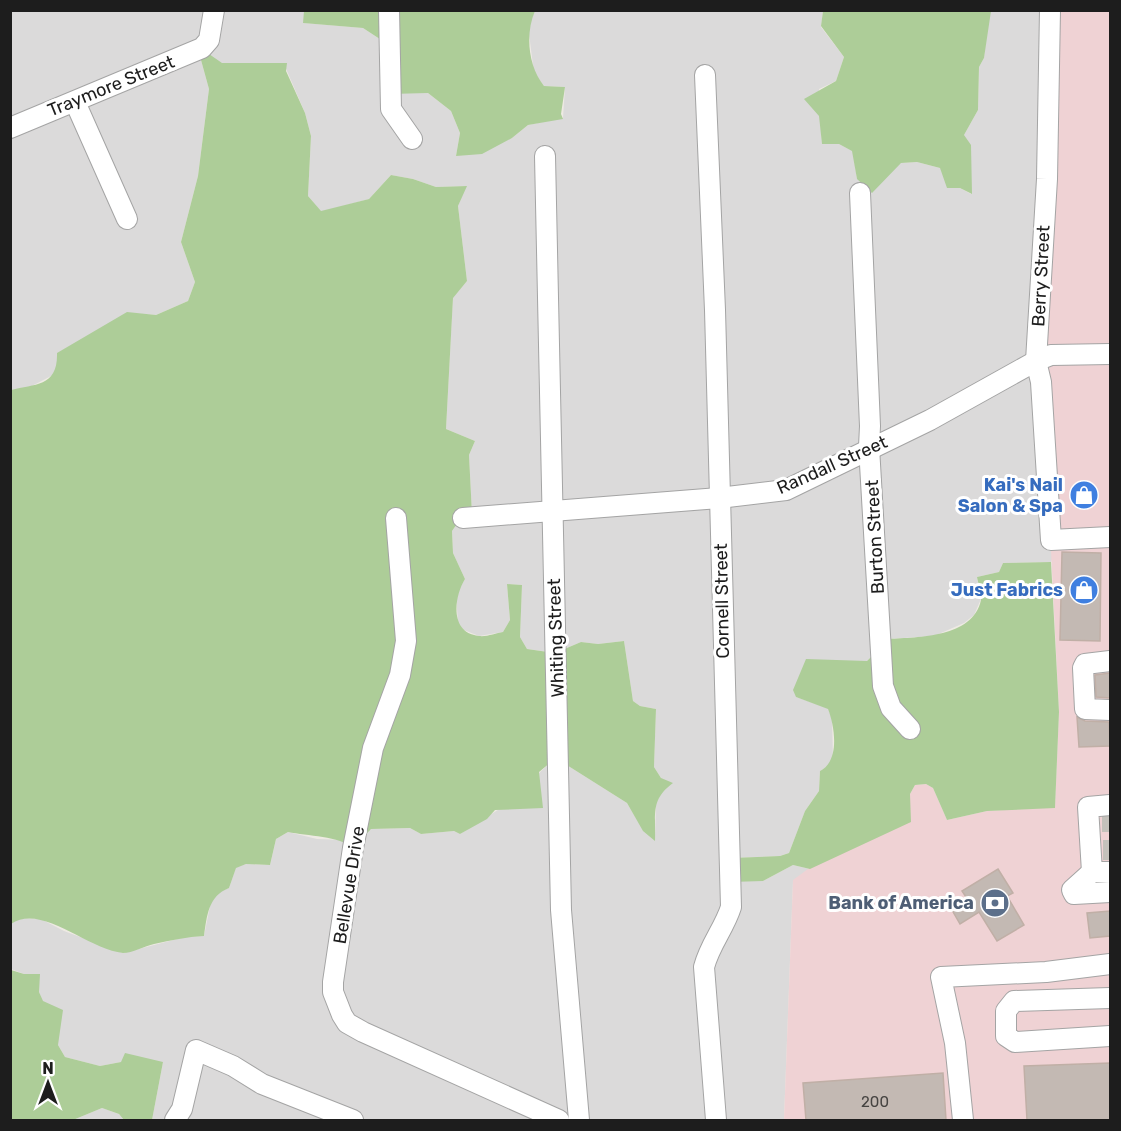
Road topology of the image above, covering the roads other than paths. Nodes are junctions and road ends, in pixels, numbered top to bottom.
1 (214, 10) edge
2 (388, 10) edge
3 (1050, 10) edge
4 (705, 75) dead end
5 (75, 102) junction
6 (12, 124) edge
7 (412, 140) dead end
8 (544, 156) dead end
9 (860, 193) dead end
10 (127, 219) dead end
11 (1110, 354) edge
12 (1036, 361) junction
13 (869, 450) junction
14 (719, 498) junction
15 (551, 512) junction
16 (396, 518) dead end
17 (463, 518) dead end
18 (1110, 537) edge
19 (1110, 661) edge
20 (1110, 710) edge
21 (910, 729) dead end
22 (1101, 817) edge
23 (1101, 872) edge
24 (1110, 892) edge
25 (1110, 964) edge
26 (1110, 998) edge
27 (1110, 1036) edge
28 (175, 1120) edge
29 (353, 1120) edge
30 (559, 1120) edge
31 (579, 1120) edge
32 (716, 1120) edge
33 (963, 1120) edge

1 - 5 street, Traymore Street
2 - 7 street
3 - 12 street, Berry Street
4 - 14 street, Cornell Street
5 - 6 street, Traymore Street
5 - 10 street
8 - 15 street, Whiting Street
9 - 13 street, Burton Street
11 - 12 street, Randall Street
12 - 13 street, Randall Street
12 - 18 street, Berry Street
13 - 14 street, Randall Street
13 - 21 street, Burton Street
14 - 15 street, Randall Street
14 - 32 street, Cornell Street
15 - 17 street, Randall Street
15 - 31 street, Whiting Street
16 - 30 street, Bellevue Drive
19 - 20 street
22 - 23 street
23 - 24 street
25 - 33 street
26 - 27 street
28 - 29 street

